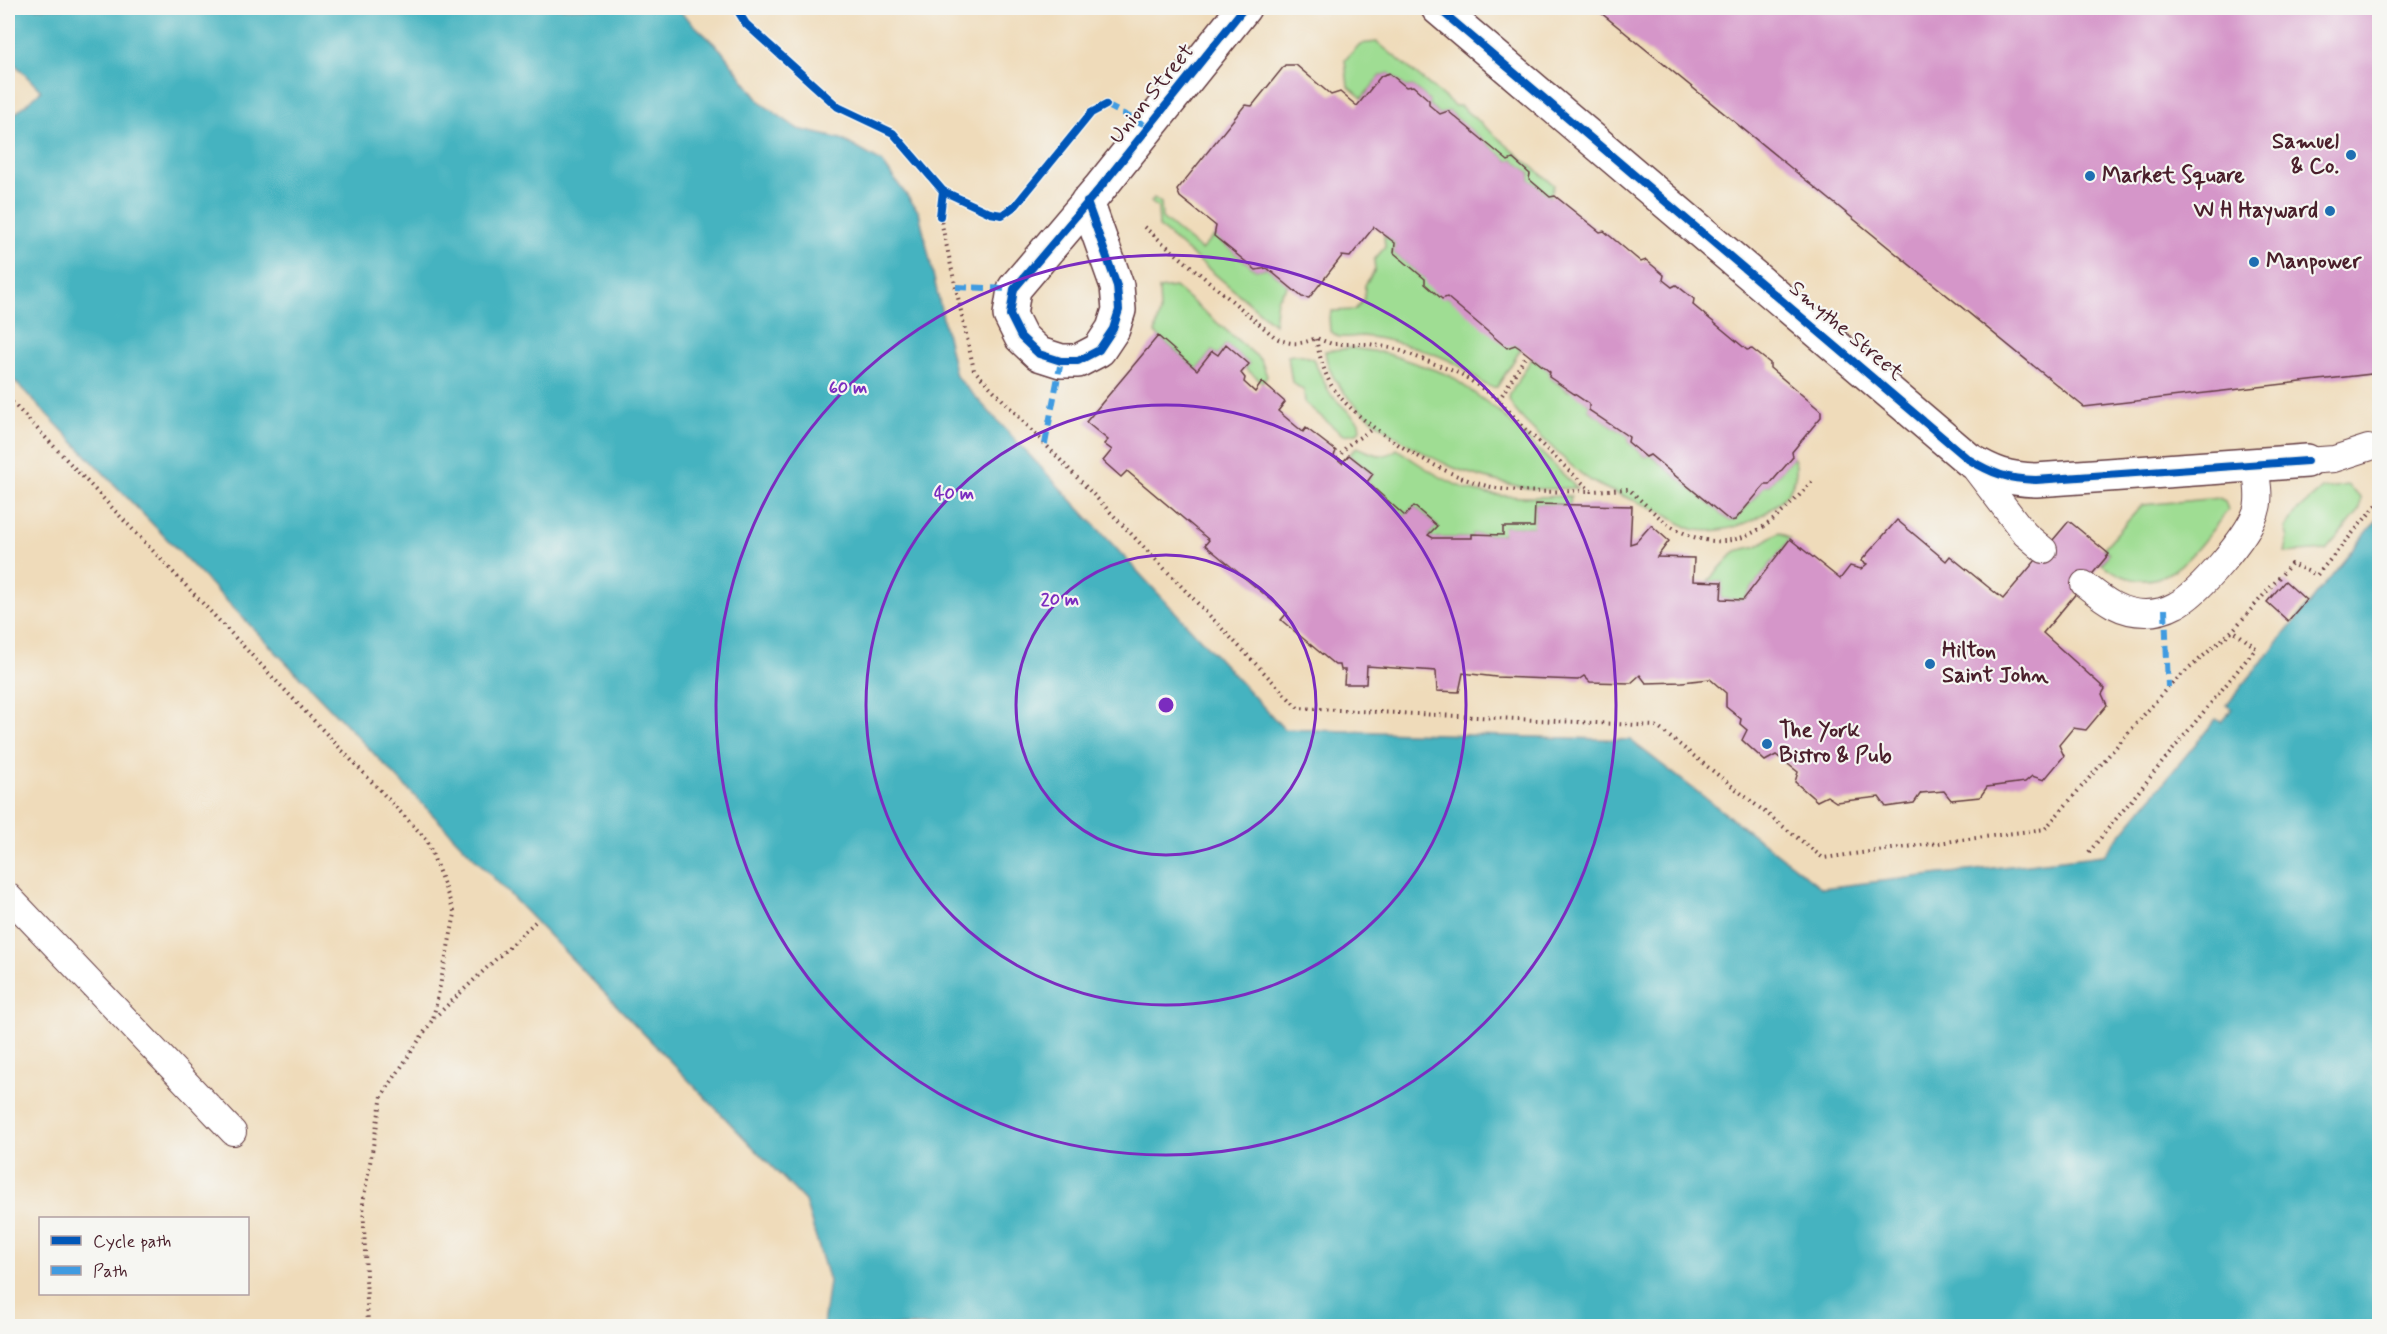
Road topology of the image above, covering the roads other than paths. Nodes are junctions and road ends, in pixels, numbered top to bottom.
1 (1244, 8) edge
2 (1438, 8) edge
3 (1093, 196) road end
4 (2368, 448) dead end
5 (1968, 459) junction
6 (2307, 461) joint
7 (2255, 466) junction
8 (2044, 550) dead end
9 (2084, 584) dead end
10 (8, 896) edge
11 (233, 1132) dead end

1 - 3 street, Union Street
2 - 5 street, Smythe Street
4 - 6 lane
5 - 7 street, Smythe Street
5 - 8 lane
6 - 7 street, Smythe Street
7 - 9 lane
10 - 11 lane

